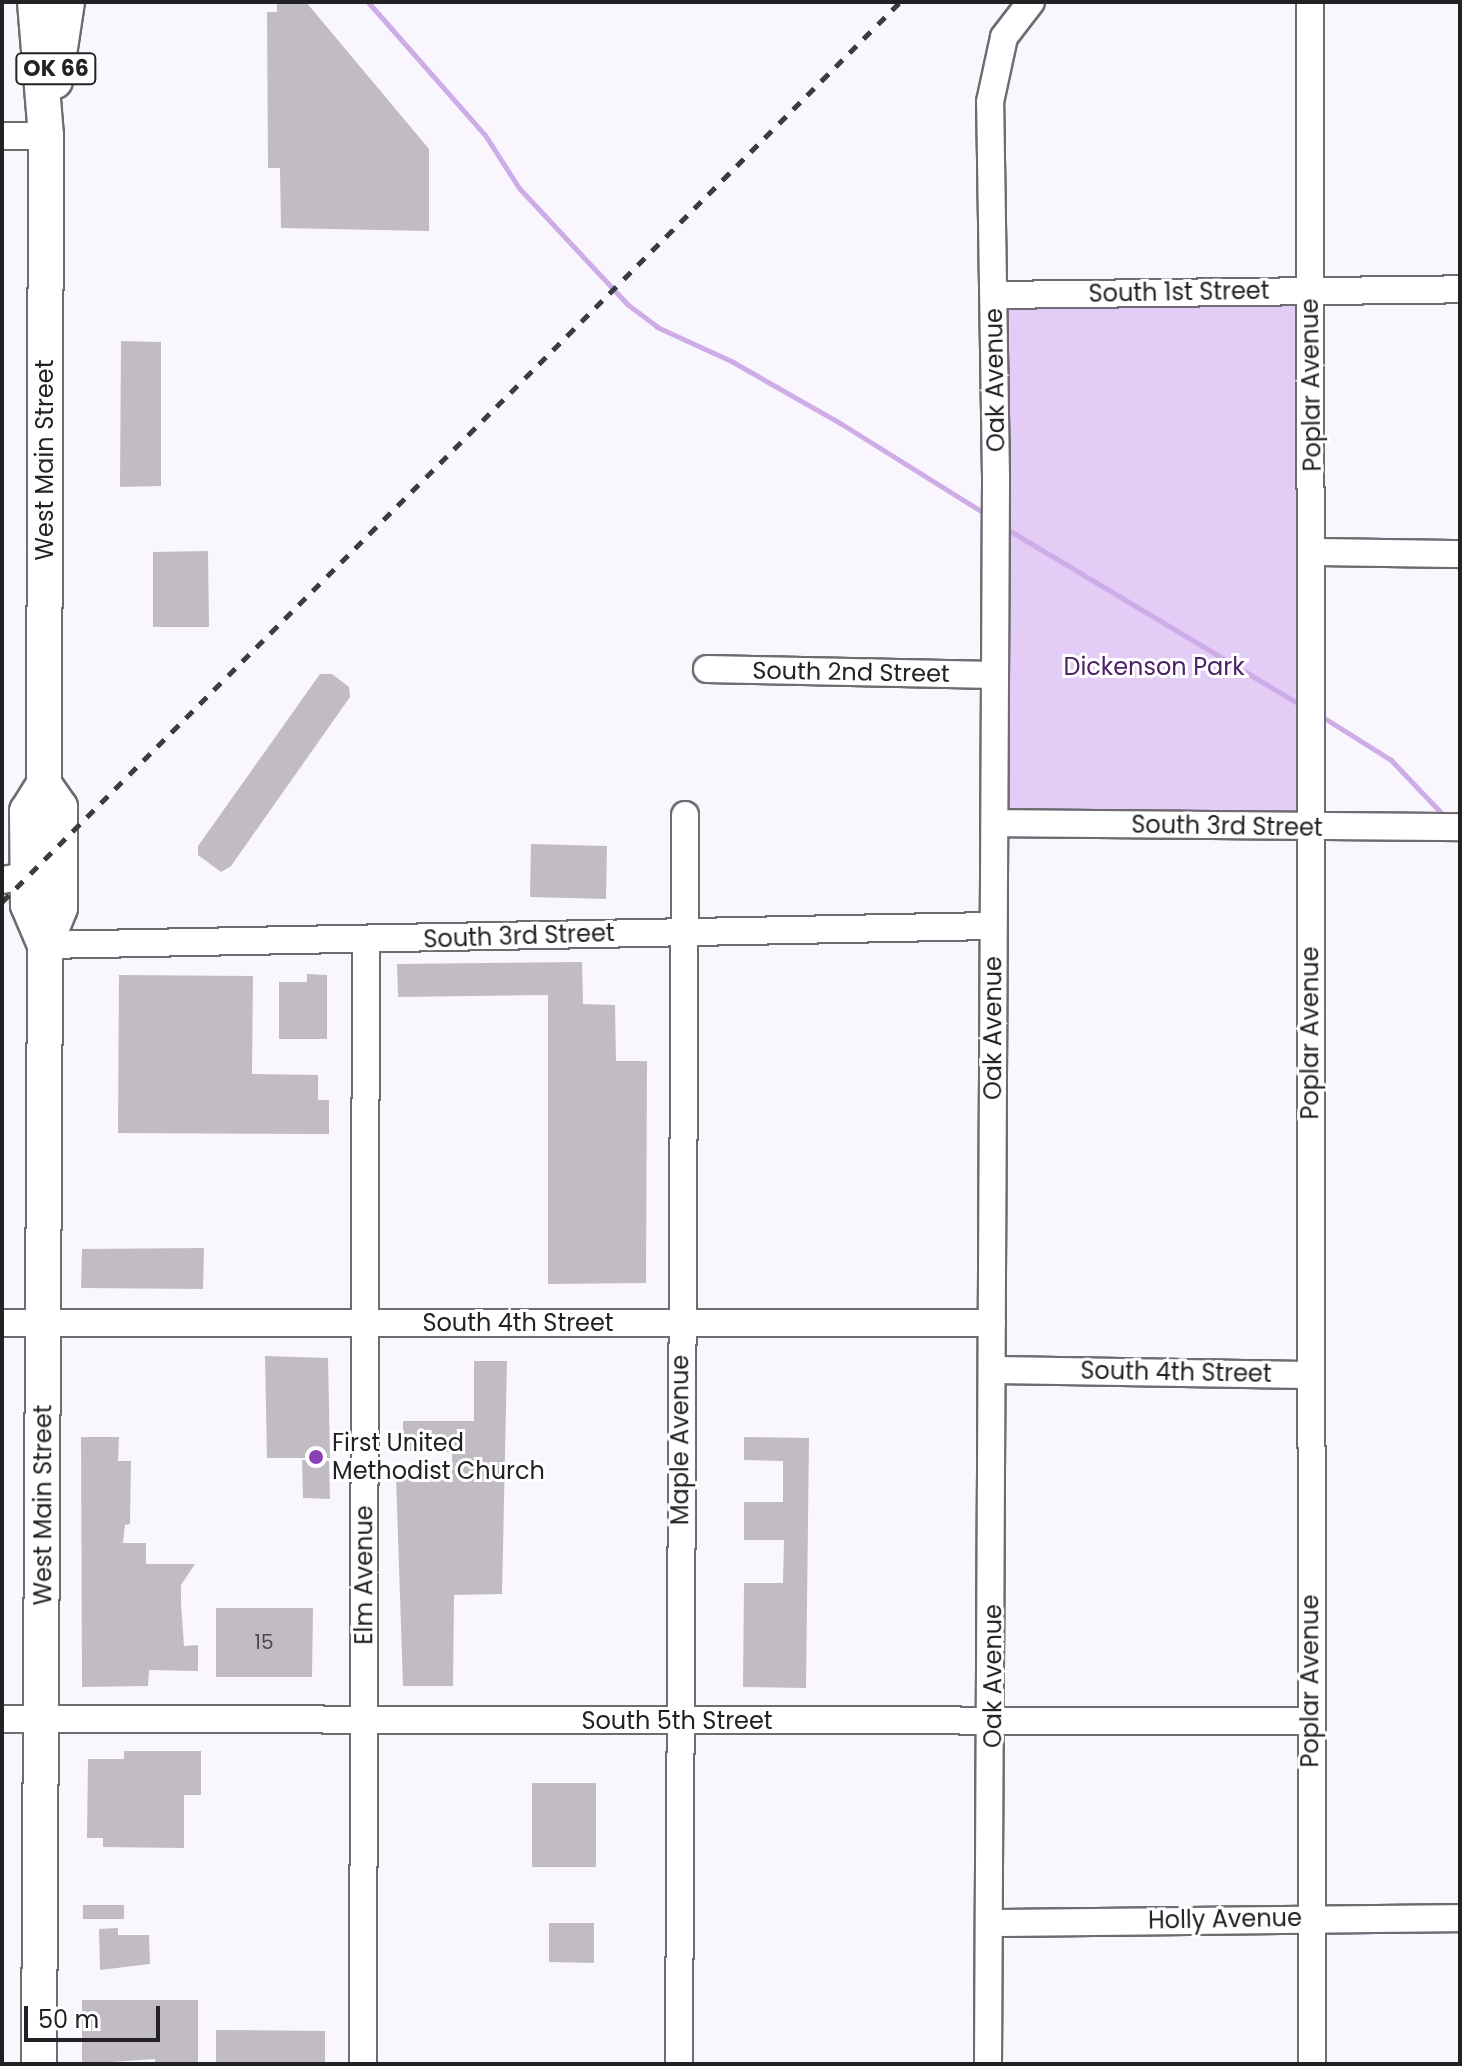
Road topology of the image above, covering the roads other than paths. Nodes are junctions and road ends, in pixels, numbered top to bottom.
1 (35, 2) edge
2 (67, 2) edge
3 (1031, 2) edge
4 (1310, 2) edge
5 (2, 136) edge
6 (46, 136) junction
7 (1460, 289) edge
8 (1310, 290) junction
9 (994, 295) junction
10 (1314, 552) junction
11 (1460, 554) edge
12 (707, 669) dead end
13 (994, 675) junction
14 (44, 784) junction
15 (685, 815) dead end
16 (995, 823) junction
17 (1460, 827) edge
18 (1311, 828) junction
19 (15, 878) edge
20 (993, 926) junction
21 (684, 929) junction
22 (366, 941) junction
23 (45, 945) junction
24 (365, 1322) junction
25 (2, 1323) edge
26 (43, 1323) junction
27 (992, 1323) junction
28 (680, 1324) junction
29 (995, 1370) junction
30 (1309, 1375) junction
31 (2, 1719) edge
32 (44, 1719) junction
33 (363, 1720) junction
34 (679, 1721) junction
35 (992, 1721) junction
36 (1310, 1721) junction
37 (1312, 1918) junction
38 (1460, 1918) edge
39 (990, 1923) junction
40 (39, 2064) edge
41 (363, 2064) edge
42 (679, 2064) edge
43 (988, 2064) edge
44 (1312, 2064) edge

1 - 6 main road, West Main Street / OK 66
2 - 6 main road, West Main Street / OK 66
3 - 9 street, Oak Avenue
4 - 8 street, Poplar Avenue
5 - 6 street
6 - 14 main road, West Main Street / OK 66
7 - 8 street, South 1st Street
8 - 9 street, South 1st Street
8 - 10 street, Poplar Avenue
9 - 13 street, Oak Avenue
10 - 11 street
10 - 18 street, Poplar Avenue
12 - 13 street, South 2nd Street
13 - 16 street, Oak Avenue
14 - 19 main road, West Main Street / OK 66
14 - 23 main road, West Main Street / OK 66
15 - 21 street, Maple Avenue
16 - 18 street, South 3rd Street
16 - 20 street, Oak Avenue
17 - 18 street, South 3rd Street
18 - 30 street, Poplar Avenue
19 - 23 main road, West Main Street / OK 66
20 - 21 street, South 3rd Street
20 - 27 street, Oak Avenue
21 - 22 street, South 3rd Street
21 - 28 street, Maple Avenue
22 - 23 street, South 3rd Street
22 - 24 street, Elm Avenue
23 - 26 main road, West Main Street / OK 66
24 - 26 street, South 4th Street
24 - 28 street, South 4th Street
24 - 33 street, Elm Avenue
25 - 26 street, South 4th Street
26 - 32 main road, West Main Street / OK 66
27 - 28 street, South 4th Street
27 - 29 street, Oak Avenue
28 - 34 street, Maple Avenue
29 - 30 street, South 4th Street
29 - 35 street, Oak Avenue
30 - 36 street, Poplar Avenue
31 - 32 street, South 5th Street
32 - 33 street, South 5th Street
32 - 40 main road, West Main Street / OK 66
33 - 34 street, South 5th Street
33 - 41 street, Elm Avenue
34 - 35 street, South 5th Street
34 - 42 street, Maple Avenue
35 - 36 street, South 5th Street
35 - 39 street, Oak Avenue
36 - 37 street, Poplar Avenue
37 - 38 street, Holly Avenue
37 - 39 street, Holly Avenue
37 - 44 street, Poplar Avenue
39 - 43 street, Oak Avenue

